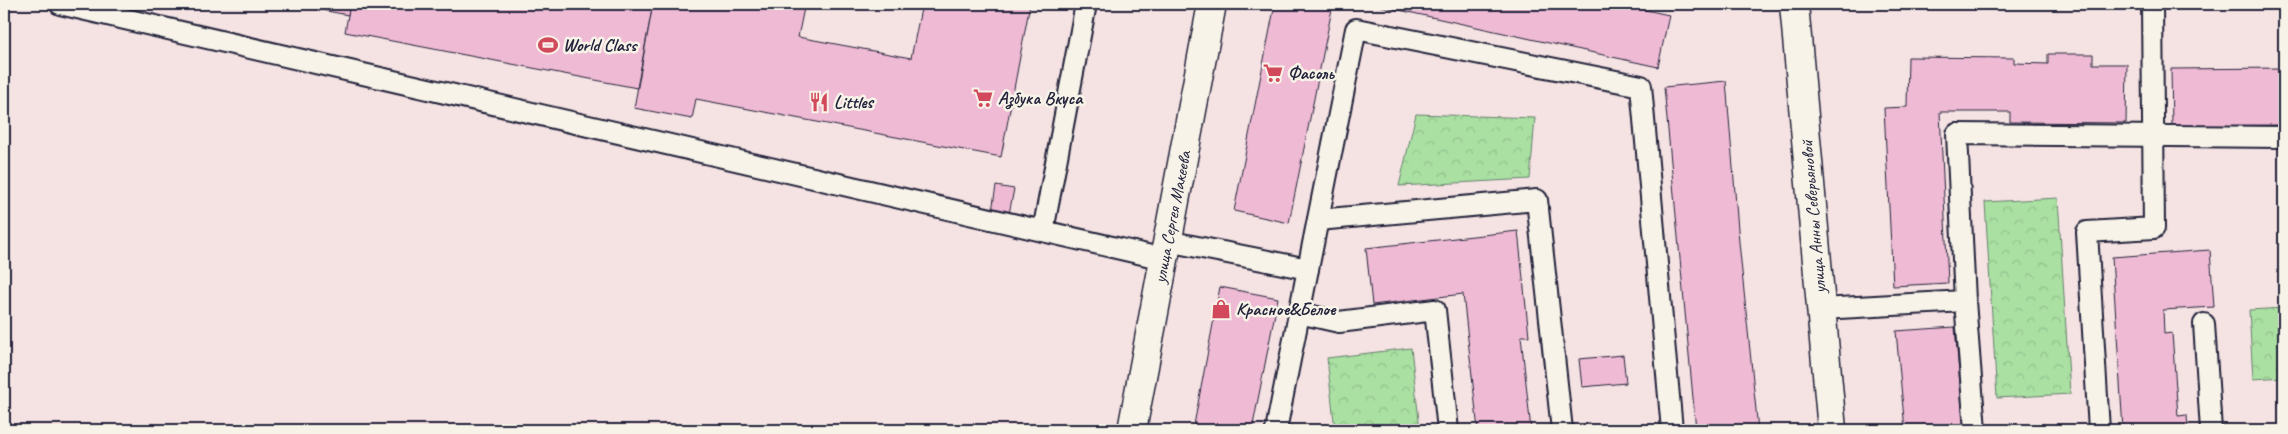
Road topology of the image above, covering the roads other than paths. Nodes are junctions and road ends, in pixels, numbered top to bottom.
1 (60, 4) edge
2 (1086, 4) edge
3 (1212, 4) edge
4 (1794, 4) edge
5 (2152, 4) edge
6 (2153, 136) junction
7 (2284, 137) edge
8 (1318, 220) junction
9 (1043, 231) junction
10 (1165, 250) junction
11 (1308, 268) junction
12 (1964, 301) junction
13 (1821, 309) junction
14 (1299, 313) junction
15 (2204, 324) dead end
16 (1132, 430) edge
17 (1276, 430) edge
18 (1448, 430) edge
19 (1562, 430) edge
20 (1672, 430) edge
21 (1832, 430) edge
22 (1976, 430) edge
23 (2099, 430) edge
24 (2211, 430) edge

1 - 9 lane
2 - 9 lane
3 - 10 street, улица Сергея Макеева
4 - 13 street, улица Анны Северьяновой
5 - 6 lane
6 - 7 lane
6 - 12 lane
6 - 23 lane
8 - 11 lane
8 - 19 lane
8 - 20 lane
9 - 10 lane
10 - 11 lane
10 - 16 street, улица Сергея Макеева
11 - 14 lane
12 - 13 lane
12 - 22 lane
13 - 21 street, улица Анны Северьяновой
14 - 17 lane
14 - 18 lane
15 - 24 lane

